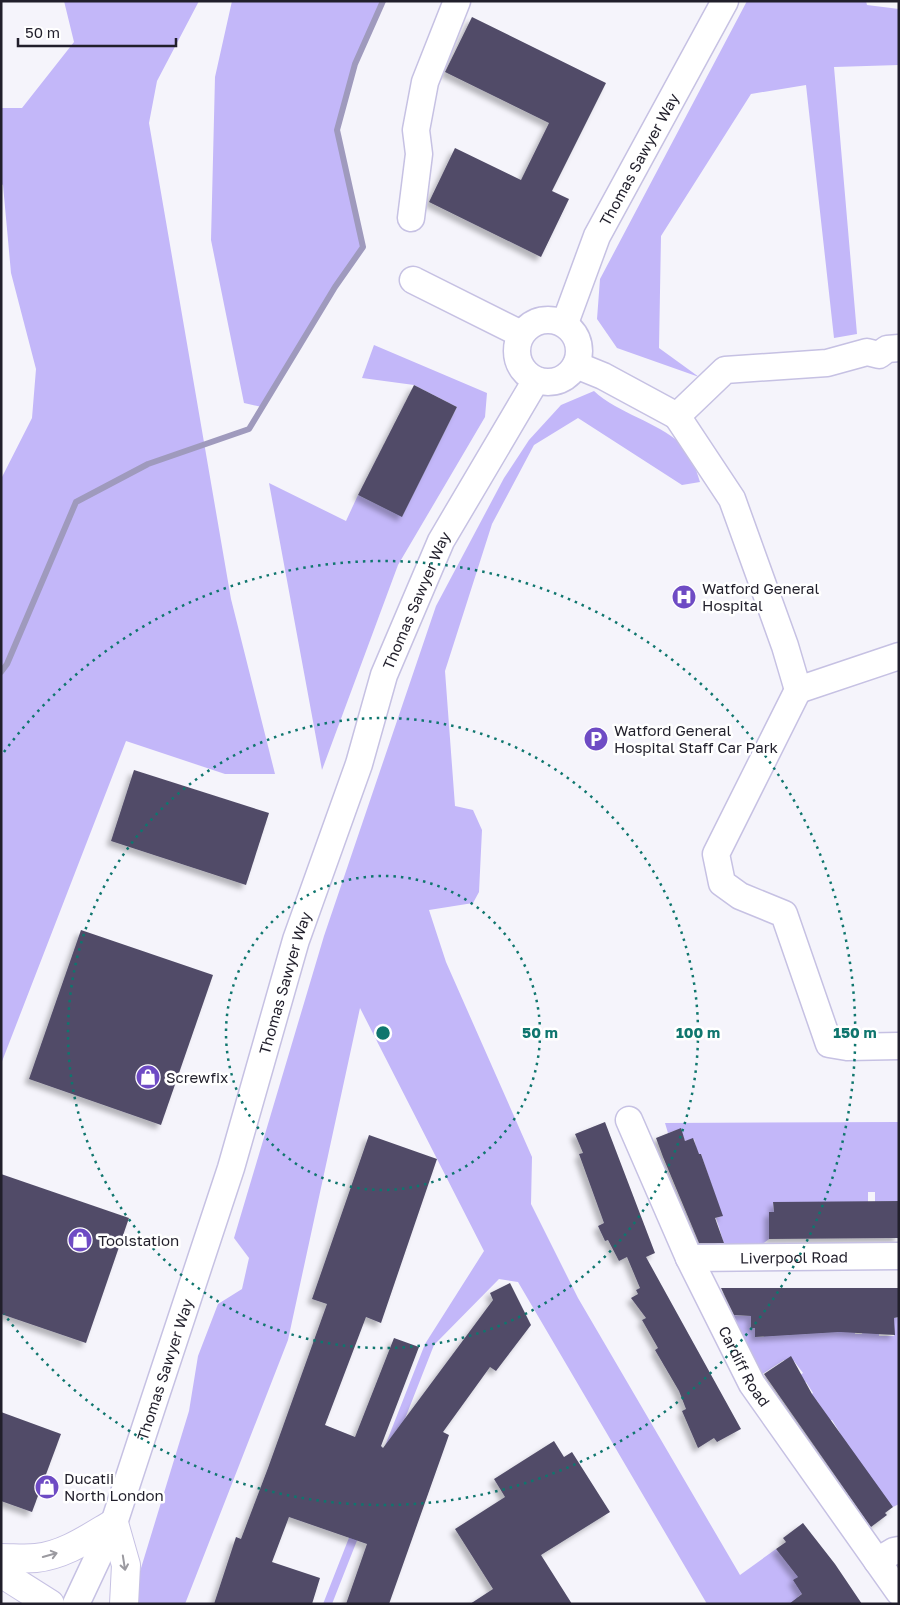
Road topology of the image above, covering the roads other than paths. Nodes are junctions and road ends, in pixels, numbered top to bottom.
1 (457, 1) edge
2 (724, 1) edge
3 (411, 218) dead end
4 (413, 280) dead end
5 (565, 323) junction
6 (521, 334) junction
7 (899, 348) edge
8 (576, 365) junction
9 (536, 380) junction
10 (677, 416) junction
11 (899, 656) edge
12 (798, 690) junction
13 (899, 1046) edge
14 (629, 1120) dead end
15 (899, 1256) edge
16 (690, 1258) junction
17 (114, 1523) junction
18 (888, 1556) edge
19 (1, 1558) edge
20 (1, 1573) edge
21 (899, 1592) edge
22 (50, 1604) edge
23 (76, 1604) edge
24 (124, 1604) edge

1 - 3 street
2 - 5 street, Thomas Sawyer Way
4 - 6 street
5 - 6 street
5 - 8 street
6 - 9 street
7 - 10 street
8 - 9 street
8 - 10 street
9 - 17 street, Thomas Sawyer Way
10 - 12 street
11 - 12 street
12 - 13 street
14 - 16 street, Cardiff Road
15 - 16 street, Liverpool Road
16 - 18 street, Cardiff Road
19 -> 17 main road
17 - 23 street, Thomas Sawyer Way
17 -> 24 main road
18 - 21 street, Cardiff Road
20 - 22 main road

